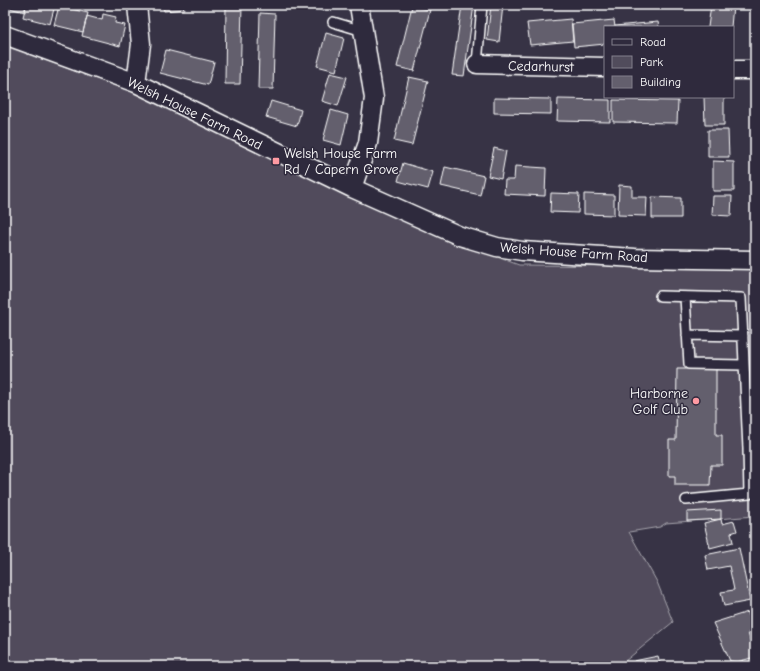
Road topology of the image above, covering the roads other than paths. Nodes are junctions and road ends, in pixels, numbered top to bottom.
1 (137, 5) edge
2 (359, 5) edge
3 (482, 5) edge
4 (333, 22) dead end
5 (363, 31) junction
6 (5, 35) edge
7 (477, 64) joint
8 (604, 67) edge
9 (734, 70) edge
10 (755, 70) edge
11 (136, 83) junction
12 (352, 188) junction
13 (755, 260) edge
14 (660, 296) dead end
15 (685, 296) junction
16 (687, 335) junction
17 (743, 336) junction
18 (744, 365) junction
19 (752, 448) edge
20 (686, 500) dead end

1 - 11 street
2 - 5 street
3 - 7 lane
4 - 5 lane
5 - 12 street
6 - 11 street, Welsh House Farm Road
7 - 8 street, Cedarhurst
9 - 10 street
11 - 12 street, Welsh House Farm Road
12 - 13 street, Welsh House Farm Road
14 - 15 lane
15 - 16 lane
15 - 17 lane
16 - 17 lane
16 - 18 lane
17 - 18 lane
18 - 19 lane
19 - 20 lane

